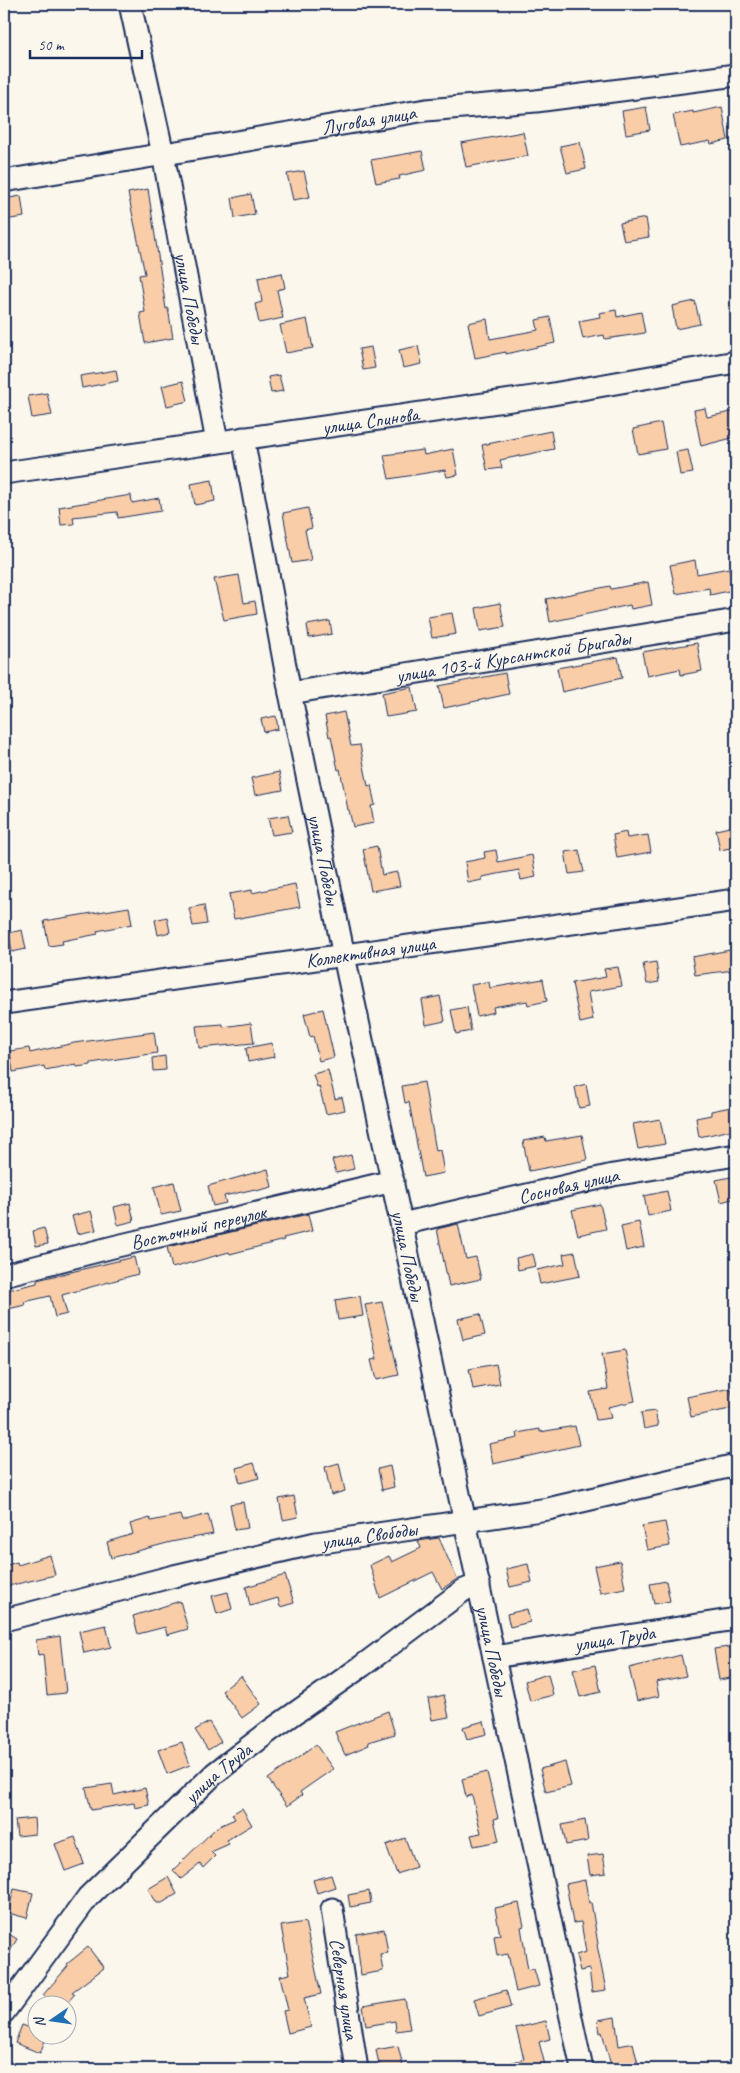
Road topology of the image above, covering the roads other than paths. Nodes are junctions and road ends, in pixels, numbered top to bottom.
1 (130, 4) edge
2 (736, 75) edge
3 (163, 154) junction
4 (4, 182) edge
5 (736, 362) edge
6 (243, 438) junction
7 (217, 442) junction
8 (4, 473) edge
9 (736, 620) edge
10 (290, 693) junction
11 (736, 900) edge
12 (344, 956) junction
13 (4, 1003) edge
14 (736, 1155) edge
15 (393, 1181) junction
16 (402, 1224) junction
17 (4, 1275) edge
18 (736, 1465) edge
19 (464, 1520) junction
20 (479, 1584) junction
21 (736, 1619) edge
22 (4, 1620) edge
23 (494, 1657) junction
24 (332, 1909) dead end
25 (4, 2012) edge
26 (357, 2069) edge
27 (582, 2069) edge

1 - 3 street, улица Победы
2 - 3 street, Луговая улица
3 - 4 street, Луговая улица
3 - 7 street, улица Победы
5 - 6 street, улица Спинова
6 - 7 street, улица Спинова
6 - 10 street, улица Победы
7 - 8 street, улица Спинова
9 - 10 street, улица 103-й Курсантской Бригады
10 - 12 street, улица Победы
11 - 12 street, Коллективная улица
12 - 13 street, Коллективная улица
12 - 15 street, улица Победы
14 - 16 street, Сосновая улица
15 - 16 street, улица Победы
15 - 17 street, Восточный переулок
16 - 19 street, улица Победы
18 - 19 street, улица Свободы
19 - 20 street, улица Победы
19 - 22 street, улица Свободы
20 - 23 street, улица Победы
20 - 25 street, улица Труда
21 - 23 street, улица Труда
23 - 27 street, улица Победы
24 - 26 street, Северная улица

